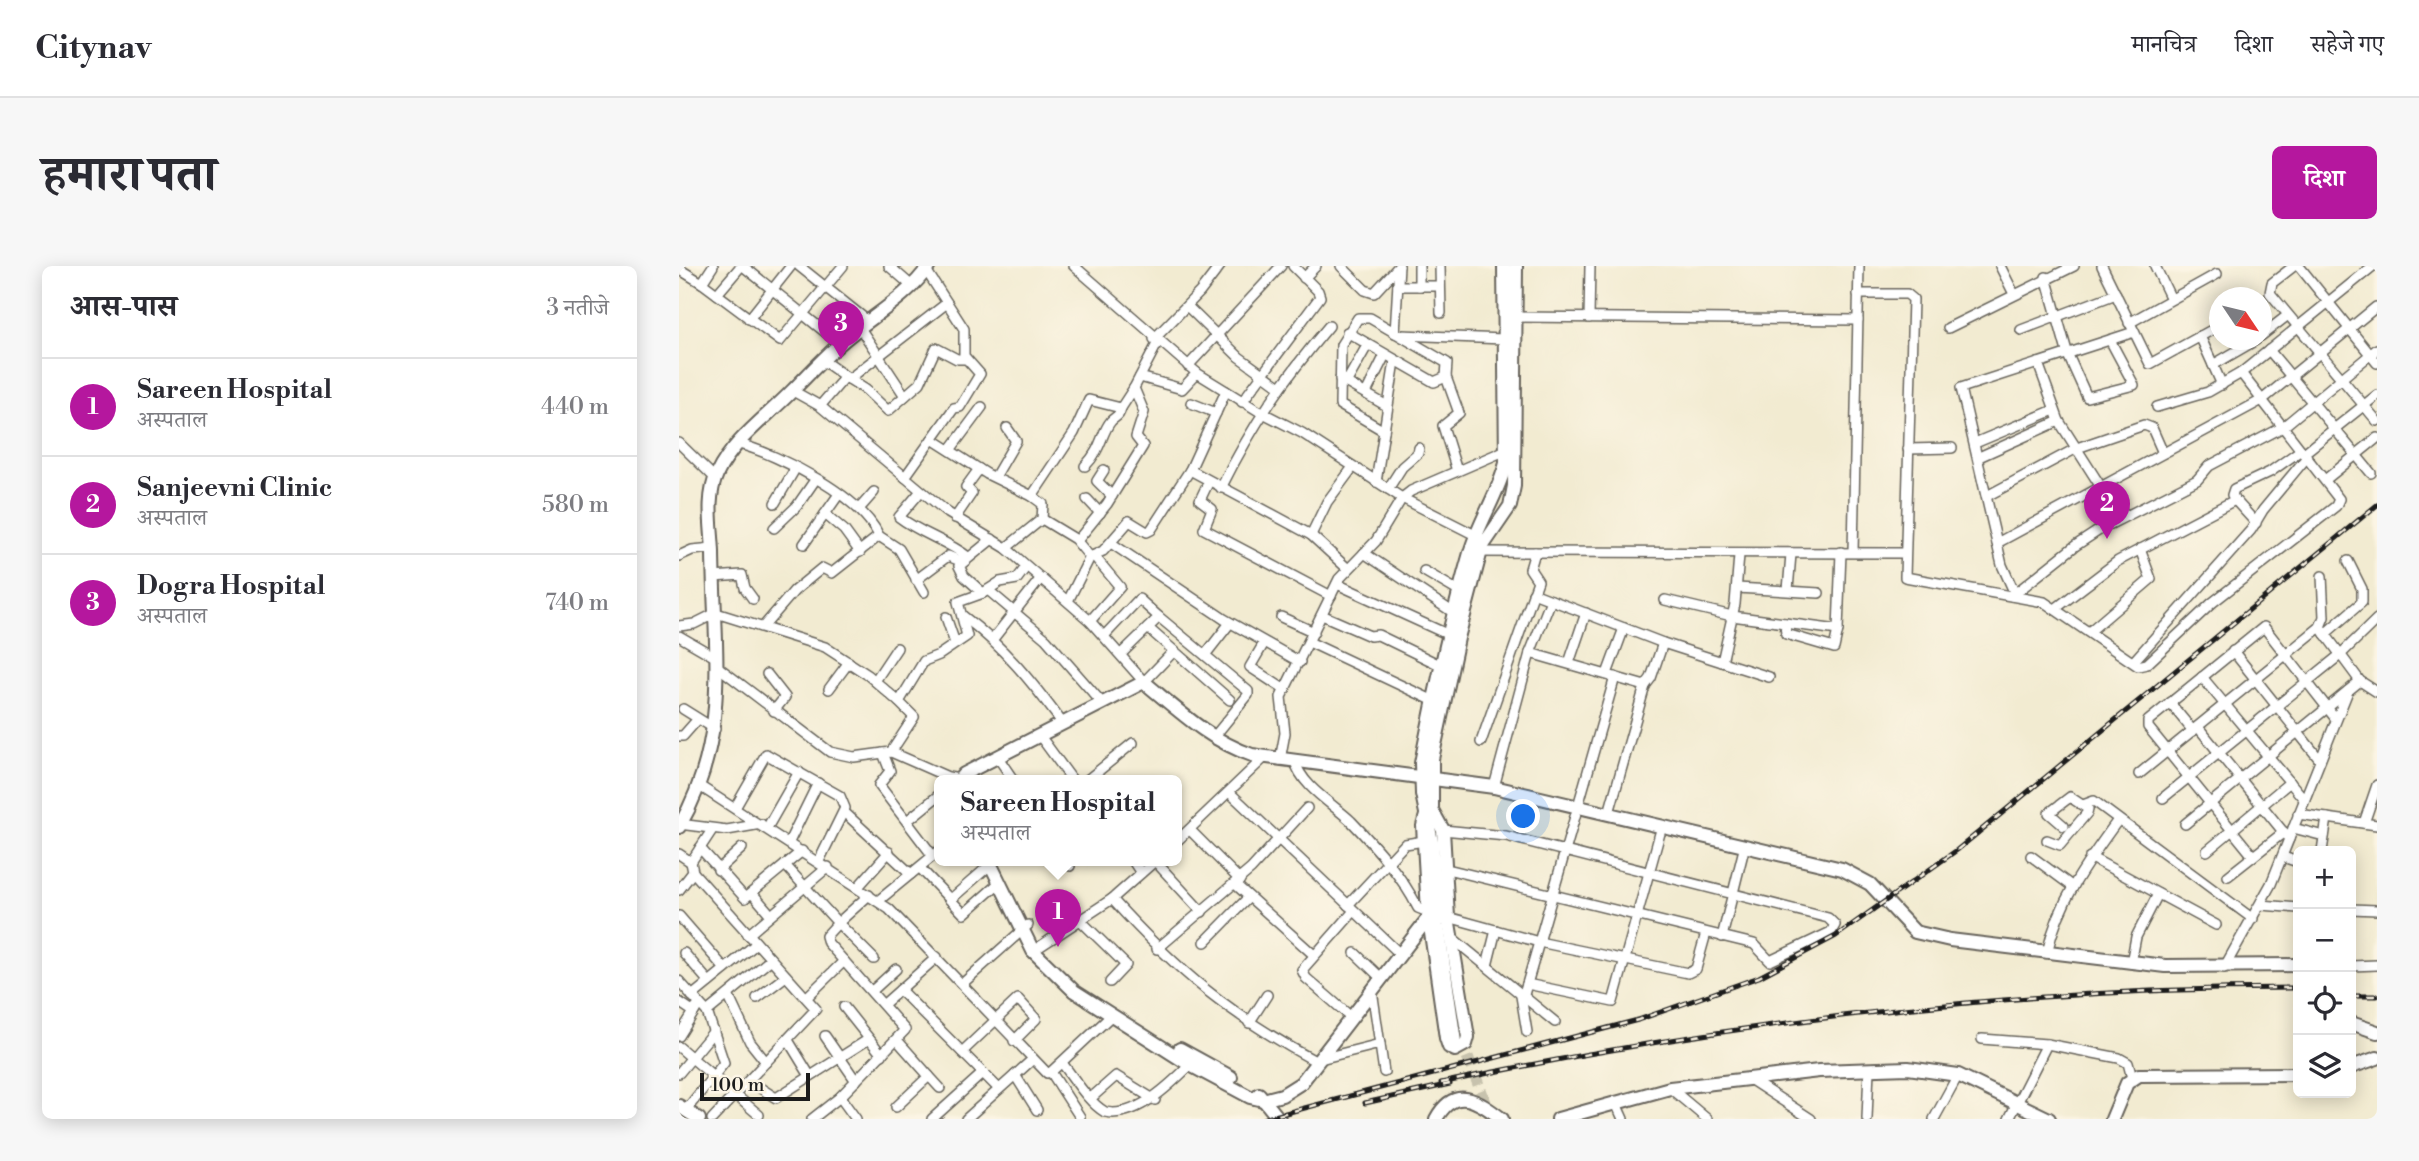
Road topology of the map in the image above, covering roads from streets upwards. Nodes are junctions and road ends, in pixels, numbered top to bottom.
1 (713, 266) edge
2 (742, 266) edge
3 (791, 266) edge
4 (799, 266) edge
5 (843, 266) edge
6 (889, 266) edge
7 (1074, 266) edge
8 (1220, 266) edge
9 (1281, 266) edge
10 (1293, 266) edge
11 (1316, 266) edge
12 (1341, 266) edge
13 (1419, 266) edge
14 (1440, 266) edge
15 (1504, 266) edge
16 (1515, 266) edge
17 (1590, 266) edge
18 (1859, 266) edge
19 (2000, 266) edge
20 (2074, 266) edge
21 (2102, 266) edge
22 (2155, 266) edge
23 (2297, 266) edge
24 (2373, 266) edge
25 (1395, 267) edge
26 (679, 268) edge
27 (927, 268) edge
28 (2048, 273) edge
29 (2217, 274) dead end
30 (1304, 278) junction
31 (702, 283) junction
32 (1398, 286) junction
33 (1419, 286) junction
34 (1440, 286) junction
35 (825, 287) junction
36 (913, 287) junction
37 (772, 290) junction
38 (717, 294) junction
39 (1858, 294) junction
40 (2014, 294) junction
41 (2116, 294) junction
42 (2171, 299) junction
43 (2328, 302) junction
44 (947, 303) junction
45 (1187, 306) junction
46 (2376, 307) edge
47 (1441, 313) dead end
48 (803, 315) junction
49 (2288, 315) junction
50 (2056, 317) junction
51 (748, 318) junction
52 (1510, 318) junction
53 (1589, 318) junction
54 (1858, 320) junction
55 (865, 325) junction
56 (1329, 326) dead end
57 (2298, 326) junction
58 (2131, 327) junction
59 (1948, 328) dead end
60 (2272, 328) edge
61 (2350, 329) junction
62 (2021, 330) dead end
63 (1347, 332) junction
64 (2209, 332) edge
65 (1397, 334) junction
66 (1216, 335) junction
67 (2200, 336) junction
68 (1504, 339) junction
69 (1156, 340) junction
70 (2110, 340) junction
71 (840, 344) junction
72 (1368, 344) junction
73 (2272, 348) edge
74 (2239, 350) edge
75 (2269, 350) joint
76 (2374, 352) edge
77 (2320, 353) junction
78 (879, 355) junction
79 (1385, 355) junction
80 (2068, 355) junction
81 (966, 359) junction
82 (822, 360) junction
83 (1395, 361) junction
84 (2039, 363) junction
85 (2377, 363) edge
86 (2213, 365) junction
87 (1188, 366) junction
88 (1197, 373) junction
89 (2241, 373) junction
90 (1262, 374) junction
91 (1140, 377) junction
92 (1447, 377) junction
93 (2291, 377) junction
94 (847, 378) junction
95 (2342, 379) junction
96 (1343, 381) junction
97 (2222, 385) junction
98 (1279, 386) junction
99 (1134, 388) junction
100 (793, 391) junction
101 (1226, 391) junction
102 (1366, 393) junction
103 (2377, 395) edge
104 (905, 396) junction
105 (2262, 400) junction
106 (1191, 402) dead end
107 (1243, 402) junction
108 (2313, 403) junction
109 (2364, 405) junction
110 (820, 406) junction
111 (1387, 406) junction
112 (982, 407) dead end
113 (2157, 407) dead end
114 (1121, 408) junction
115 (2054, 410) junction
116 (1216, 413) junction
117 (1261, 413) junction
118 (2059, 421) junction
119 (2377, 421) edge
120 (2283, 426) junction
121 (1007, 428) dead end
122 (2335, 429) junction
123 (1384, 431) junction
124 (2377, 438) edge
125 (932, 439) junction
126 (679, 443) edge
127 (1975, 443) junction
128 (739, 444) junction
129 (1419, 448) dead end
130 (1511, 448) junction
131 (1952, 448) dead end
132 (2077, 448) junction
133 (1908, 449) junction
134 (950, 450) junction
135 (2163, 453) junction
136 (2304, 454) junction
137 (2356, 455) junction
138 (1979, 457) junction
139 (1085, 466) dead end
140 (1353, 467) junction
141 (795, 469) junction
142 (979, 469) junction
143 (1104, 470) dead end
144 (1190, 470) junction
145 (1457, 471) junction
146 (2371, 472) dead end
147 (905, 477) junction
148 (995, 477) junction
149 (716, 479) junction
150 (815, 480) junction
151 (2325, 480) junction
152 (1209, 481) junction
153 (1376, 482) junction
154 (2104, 486) junction
155 (1221, 488) junction
156 (1388, 489) junction
157 (921, 491) junction
158 (874, 492) dead end
159 (839, 494) junction
160 (1032, 496) junction
161 (1112, 496) junction
162 (1987, 496) junction
163 (1402, 498) junction
164 (1087, 499) dead end
165 (2235, 500) junction
166 (775, 503) dead end
167 (859, 509) junction
168 (1100, 513) junction
169 (825, 514) junction
170 (2125, 516) junction
171 (955, 518) junction
172 (1042, 519) junction
173 (2256, 523) junction
174 (774, 528) dead end
175 (1311, 535) junction
176 (879, 536) junction
177 (992, 538) junction
178 (1077, 541) junction
179 (1111, 542) junction
180 (1997, 543) junction
181 (804, 544) dead end
182 (1479, 545) junction
183 (713, 548) junction
184 (1006, 548) junction
185 (2140, 549) junction
186 (860, 552) junction
187 (1535, 552) junction
188 (1841, 552) junction
189 (1853, 552) junction
190 (1363, 553) junction
191 (1904, 553) junction
192 (1791, 554) junction
193 (1739, 555) junction
194 (679, 556) edge
195 (1092, 557) junction
196 (965, 559) junction
197 (2348, 561) dead end
198 (1025, 567) junction
199 (1347, 569) junction
200 (1424, 571) dead end
201 (2322, 576) dead end
202 (713, 577) junction
203 (1041, 578) junction
204 (916, 580) junction
205 (1336, 584) junction
206 (1737, 588) junction
207 (1788, 590) junction
208 (924, 592) dead end
209 (985, 592) junction
210 (1460, 592) junction
211 (1533, 593) junction
212 (1819, 593) dead end
213 (2014, 595) junction
214 (1331, 596) junction
215 (753, 600) dead end
216 (1552, 600) junction
217 (1665, 600) dead end
218 (1068, 601) junction
219 (2055, 608) junction
220 (716, 612) junction
221 (1014, 612) junction
222 (1454, 613) junction
223 (1585, 613) junction
224 (1322, 615) junction
225 (963, 616) junction
226 (1732, 616) junction
227 (946, 617) dead end
228 (1159, 617) junction
229 (1281, 617) dead end
230 (2377, 620) edge
231 (1090, 621) junction
232 (1230, 623) junction
233 (1785, 623) junction
234 (679, 626) edge
235 (763, 627) junction
236 (1148, 628) junction
237 (1624, 628) junction
238 (1838, 630) junction
239 (2323, 631) junction
240 (1314, 632) junction
241 (2089, 632) junction
242 (1449, 635) junction
243 (679, 636) edge
244 (1104, 636) junction
245 (993, 639) junction
246 (1310, 642) junction
247 (955, 643) junction
248 (1265, 643) junction
249 (1663, 643) junction
250 (897, 648) dead end
251 (1174, 651) junction
252 (2233, 651) junction
253 (1530, 653) junction
254 (1121, 654) junction
255 (2340, 654) junction
256 (1205, 655) junction
257 (2286, 655) junction
258 (849, 662) junction
259 (1300, 662) junction
260 (1722, 662) junction
261 (2133, 662) junction
262 (717, 663) junction
263 (1569, 663) junction
264 (1442, 666) junction
265 (767, 674) dead end
266 (1611, 676) junction
267 (1769, 677) dead end
268 (2202, 677) junction
269 (2256, 680) junction
270 (875, 681) junction
271 (2360, 681) junction
272 (1145, 682) junction
273 (2307, 682) junction
274 (1645, 686) junction
275 (829, 689) dead end
276 (1285, 690) junction
277 (2348, 691) junction
278 (2377, 692) edge
279 (1230, 700) dead end
280 (1434, 701) junction
281 (899, 702) junction
282 (2170, 703) junction
283 (1103, 704) junction
284 (2225, 704) junction
285 (2277, 706) junction
286 (2327, 708) junction
287 (683, 709) dead end
288 (774, 711) junction
289 (698, 719) junction
290 (2336, 719) junction
291 (1063, 724) junction
292 (715, 729) junction
293 (2195, 729) junction
294 (2247, 730) junction
295 (2298, 732) junction
296 (679, 736) edge
297 (1040, 736) junction
298 (1214, 737) junction
299 (1481, 742) dead end
300 (1133, 743) dead end
301 (2168, 751) junction
302 (887, 752) junction
303 (2219, 753) junction
304 (997, 756) junction
305 (2268, 756) junction
306 (1265, 757) junction
307 (1280, 760) junction
308 (2320, 760) junction
309 (1295, 761) junction
310 (799, 772) junction
311 (943, 775) edge
312 (966, 775) edge
313 (1009, 775) edge
314 (1069, 775) edge
315 (1093, 775) edge
316 (2139, 775) dead end
317 (2189, 777) junction
318 (1425, 778) junction
319 (2240, 779) junction
320 (2290, 782) junction
321 (818, 783) junction
322 (698, 785) junction
323 (2377, 785) edge
324 (1494, 787) junction
325 (1229, 792) junction
326 (2163, 798) dead end
327 (934, 799) edge
328 (2304, 799) junction
329 (2210, 803) junction
330 (2262, 805) junction
331 (1578, 806) junction
332 (2083, 806) junction
333 (735, 808) junction
334 (1307, 808) dead end
335 (844, 812) junction
336 (1609, 813) junction
337 (1429, 814) junction
338 (2298, 814) junction
339 (2327, 818) junction
340 (2118, 820) junction
341 (907, 821) junction
342 (2364, 823) junction
343 (2185, 824) dead end
344 (2377, 825) edge
345 (679, 826) edge
346 (764, 826) junction
347 (2064, 826) dead end
348 (1662, 827) junction
349 (712, 830) junction
350 (1189, 830) junction
351 (1443, 830) junction
352 (2231, 830) junction
353 (2289, 833) junction
354 (1182, 836) edge
355 (2324, 836) junction
356 (1279, 839) junction
357 (2047, 839) dead end
358 (1424, 841) junction
359 (789, 842) junction
360 (1745, 845) junction
361 (2323, 846) edge
362 (700, 848) junction
363 (742, 848) dead end
364 (802, 851) junction
365 (2207, 851) dead end
366 (889, 852) junction
367 (934, 852) edge
368 (1565, 852) junction
369 (679, 854) edge
370 (934, 856) edge
371 (2031, 856) dead end
372 (2253, 856) junction
373 (2091, 857) junction
374 (2283, 858) junction
375 (819, 861) junction
376 (1387, 861) junction
377 (2293, 861) edge
378 (785, 865) junction
379 (988, 866) edge
380 (993, 866) edge
381 (994, 866) edge
382 (1136, 866) edge
383 (1149, 866) edge
384 (1160, 866) edge
385 (692, 867) junction
386 (828, 867) junction
387 (920, 868) junction
388 (1447, 869) junction
389 (718, 870) junction
390 (1141, 873) junction
391 (1649, 873) junction
392 (911, 874) junction
393 (2228, 876) dead end
394 (1237, 882) junction
395 (999, 883) junction
396 (804, 886) junction
397 (858, 887) junction
398 (2073, 887) junction
399 (679, 890) edge
400 (752, 893) junction
401 (1733, 894) junction
402 (2158, 894) junction
403 (869, 895) junction
404 (1553, 895) junction
405 (1249, 897) junction
406 (950, 900) junction
407 (1112, 900) junction
408 (878, 901) junction
409 (2260, 905) junction
410 (1351, 908) junction
411 (2293, 908) edge
412 (2356, 909) edge
413 (2377, 910) edge
414 (1202, 912) junction
415 (1428, 914) junction
416 (771, 915) junction
417 (679, 916) edge
418 (1637, 916) junction
419 (1448, 917) junction
420 (2253, 919) junction
421 (1081, 921) junction
422 (838, 923) junction
423 (2215, 925) dead end
424 (1025, 927) junction
425 (1496, 930) junction
426 (1706, 933) junction
427 (748, 935) junction
428 (1451, 936) junction
429 (1722, 937) junction
430 (1205, 942) dead end
431 (1539, 942) junction
432 (756, 944) junction
433 (1036, 949) junction
434 (1157, 949) junction
435 (684, 953) dead end
436 (1355, 953) dead end
437 (1399, 953) junction
438 (2047, 953) junction
439 (1314, 955) junction
440 (937, 957) junction
441 (874, 959) dead end
442 (770, 960) junction
443 (1625, 960) junction
444 (844, 961) junction
445 (2131, 963) junction
446 (2293, 965) edge
447 (2377, 965) edge
448 (1487, 966) junction
449 (2356, 966) edge
450 (2224, 968) junction
451 (725, 969) junction
452 (896, 969) dead end
453 (786, 976) junction
454 (1381, 978) junction
455 (679, 981) edge
456 (709, 982) junction
457 (1110, 982) dead end
458 (1528, 984) junction
459 (962, 985) junction
460 (900, 990) junction
461 (1372, 990) junction
462 (872, 991) junction
463 (728, 995) junction
464 (1267, 995) dead end
465 (807, 997) junction
466 (1522, 997) junction
467 (757, 998) dead end
468 (679, 1002) edge
469 (695, 1004) junction
470 (884, 1004) junction
471 (844, 1007) dead end
472 (706, 1013) junction
473 (1112, 1015) junction
474 (1352, 1017) junction
475 (994, 1020) junction
476 (1555, 1022) dead end
477 (1249, 1023) junction
478 (2356, 1025) edge
479 (714, 1031) junction
480 (1527, 1032) dead end
481 (2377, 1032) edge
482 (679, 1036) edge
483 (825, 1036) dead end
484 (869, 1039) junction
485 (1982, 1039) dead end
486 (788, 1040) junction
487 (897, 1040) junction
488 (1014, 1041) junction
489 (1458, 1041) tunnel mouth
490 (1380, 1044) junction
491 (2047, 1044) junction
492 (679, 1047) edge
493 (962, 1052) junction
494 (882, 1055) junction
495 (693, 1056) junction
496 (840, 1058) junction
497 (2377, 1058) edge
498 (1033, 1059) junction
499 (1318, 1061) junction
500 (766, 1062) junction
501 (1062, 1063) junction
502 (1190, 1065) junction
503 (2356, 1065) edge
504 (1869, 1069) junction
505 (1051, 1072) junction
506 (1384, 1072) dead end
507 (679, 1073) edge
508 (983, 1073) junction
509 (2293, 1074) edge
510 (1015, 1075) junction
511 (1958, 1075) junction
512 (715, 1076) junction
513 (810, 1076) junction
514 (929, 1076) junction
515 (1746, 1077) junction
516 (2132, 1078) junction
517 (749, 1081) junction
518 (856, 1081) junction
519 (940, 1088) dead end
520 (1670, 1088) junction
521 (999, 1089) junction
522 (736, 1095) junction
523 (840, 1097) junction
524 (1091, 1098) junction
525 (1155, 1100) junction
526 (1263, 1100) junction
527 (1615, 1101) junction
528 (2017, 1105) junction
529 (896, 1107) dead end
530 (682, 1108) edge
531 (975, 1110) junction
532 (1037, 1110) dead end
533 (826, 1114) edge
534 (759, 1115) dead end
535 (1696, 1116) edge
536 (1080, 1117) dead end
537 (984, 1118) edge
538 (699, 1119) edge
539 (712, 1119) edge
540 (812, 1119) edge
541 (856, 1119) edge
542 (932, 1119) edge
543 (966, 1119) edge
544 (1279, 1119) edge
545 (1436, 1119) edge
546 (1444, 1119) edge
547 (1490, 1119) edge
548 (1501, 1119) edge
549 (1558, 1119) edge
550 (1623, 1119) edge
551 (1707, 1119) edge
552 (1811, 1119) edge
553 (1867, 1119) edge
554 (1934, 1119) edge
555 (2009, 1119) edge
556 (2049, 1119) edge
557 (2112, 1119) edge

1 - 31 street
2 - 37 street
2 - 38 street
3 - 37 street
4 - 35 street
5 - 35 street
6 - 36 street
7 - 69 street
8 - 45 street
9 - 66 street
10 - 30 street
11 - 30 street
12 - 25 street
13 - 33 street
14 - 34 street
15 - 52 street
16 - 52 street
17 - 53 street
18 - 39 street
19 - 40 street
20 - 28 street
21 - 41 street
22 - 42 street
23 - 43 street
23 - 49 street
24 - 43 street
25 - 32 street
26 - 31 street
27 - 36 street
27 - 44 street
28 - 40 street
28 - 50 street
29 - 42 street
30 - 90 street
31 - 38 street
32 - 33 street
32 - 65 street
33 - 34 street
34 - 47 street
35 - 48 street
35 - 55 street
36 - 55 street
37 - 48 street
37 - 51 street
38 - 51 street
39 - 54 street
39 - 133 street
40 - 59 street
41 - 50 street
41 - 58 street
42 - 58 street
43 - 57 street
43 - 61 street
44 - 78 street
44 - 81 street
45 - 66 street
45 - 69 street
46 - 61 street
48 - 51 street
48 - 71 street
49 - 57 street
49 - 60 street
50 - 62 street
50 - 80 street
52 - 53 street
52 - 68 street
52 - 130 street
53 - 54 street
54 - 189 street
55 - 71 street
55 - 78 street
56 - 98 street
57 - 73 street
57 - 77 street
58 - 67 street
58 - 70 street
61 - 76 street
61 - 77 street
63 - 65 street
63 - 72 street
63 - 96 street
64 - 67 street
65 - 68 street
65 - 92 street
66 - 87 street
66 - 90 street
67 - 86 street
68 - 130 street
69 - 87 street
69 - 91 street
70 - 80 street
70 - 80 street
71 - 82 street
72 - 79 street
72 - 96 street
74 - 86 street
75 - 89 street
75 - 93 street
76 - 85 street
76 - 95 street
77 - 93 street
77 - 95 street
78 - 94 street
78 - 104 street
79 - 83 street
79 - 102 street
80 - 84 street
81 - 104 street
81 - 125 street
82 - 94 street
82 - 100 street
83 - 92 street
83 - 111 street
84 - 115 street
84 - 127 street
86 - 97 street
87 - 88 street
88 - 91 street
88 - 101 street
89 - 97 street
89 - 105 street
90 - 98 street
90 - 107 street
91 - 99 street
92 - 145 street
93 - 105 street
93 - 108 street
94 - 104 street
94 - 110 street
95 - 108 street
95 - 109 street
96 - 102 street
96 - 123 street
97 - 113 street
98 - 117 street
99 - 114 street
99 - 161 street
100 - 110 street
100 - 128 street
101 - 107 street
101 - 116 street
102 - 111 street
103 - 109 street
105 - 120 street
105 - 135 street
106 - 116 street
107 - 117 street
108 - 120 street
108 - 122 street
109 - 119 street
109 - 122 street
110 - 147 street
111 - 123 street
112 - 134 street
114 - 139 street
114 - 160 street
115 - 118 street
115 - 127 street
116 - 144 street
117 - 140 street
117 - 155 street
118 - 132 street
118 - 138 street
120 - 136 street
120 - 170 street
121 - 148 street
122 - 136 street
122 - 137 street
123 - 153 street
124 - 137 street
125 - 134 street
125 - 147 street
126 - 149 street
127 - 138 street
128 - 141 street
128 - 149 street
129 - 156 street
130 - 145 street
130 - 182 street
130 - 182 street
131 - 133 street
132 - 135 street
132 - 154 street
132 - 162 street
133 - 191 street
134 - 142 street
135 - 154 street
136 - 151 street
136 - 165 street
136 - 173 street
137 - 146 street
137 - 151 street
138 - 162 street
140 - 153 street
140 - 175 street
141 - 150 street
141 - 166 street
142 - 148 street
142 - 171 street
143 - 161 street
144 - 152 street
144 - 179 street
145 - 163 street
147 - 157 street
148 - 160 street
149 - 183 street
150 - 159 street
150 - 174 street
151 - 261 street
152 - 155 street
152 - 214 street
153 - 156 street
154 - 170 street
154 - 180 street
155 - 175 street
156 - 163 street
157 - 171 street
157 - 196 street
158 - 167 street
159 - 167 street
159 - 169 street
160 - 172 street
161 - 168 street
162 - 180 street
163 - 182 street
163 - 190 street
164 - 168 street
165 - 173 street
165 - 185 street
167 - 176 street
168 - 178 street
169 - 181 street
169 - 186 street
170 - 213 street
171 - 177 street
172 - 178 street
172 - 184 street
173 - 261 street
175 - 199 street
176 - 186 street
176 - 204 street
177 - 184 street
177 - 196 street
178 - 195 street
179 - 195 street
179 - 232 street
180 - 213 street
182 - 187 street
182 - 210 street
182 - 318 street
183 - 194 street
183 - 202 street
184 - 198 street
185 - 219 street
185 - 241 street
186 - 235 street
187 - 193 street
187 - 211 street
188 - 189 street
188 - 192 street
188 - 238 street
189 - 191 street
190 - 199 street
190 - 222 street
191 - 213 street
192 - 193 street
192 - 207 street
193 - 206 street
195 - 218 street
195 - 231 street
196 - 204 street
196 - 209 street
197 - 239 street
198 - 203 street
198 - 209 street
199 - 205 street
200 - 210 street
201 - 239 street
202 - 215 street
202 - 220 street
203 - 218 street
203 - 221 street
204 - 208 street
205 - 214 street
205 - 242 street
206 - 207 street
206 - 226 street
207 - 212 street
209 - 221 street
209 - 225 street
210 - 222 street
211 - 216 street
211 - 299 street
213 - 219 street
214 - 224 street
216 - 223 street
216 - 253 street
217 - 226 street
218 - 231 street
219 - 241 street
220 - 234 street
220 - 235 street
220 - 262 street
221 - 245 street
221 - 283 street
222 - 242 street
223 - 237 street
223 - 263 street
224 - 240 street
224 - 264 street
225 - 245 street
225 - 247 street
226 - 233 street
226 - 260 street
227 - 247 street
228 - 236 street
228 - 244 street
228 - 256 street
229 - 240 street
230 - 255 street
231 - 244 street
232 - 248 street
232 - 256 street
233 - 238 street
233 - 238 street
235 - 258 street
236 - 251 street
236 - 254 street
237 - 249 street
237 - 266 street
239 - 255 street
239 - 257 street
240 - 246 street
241 - 261 street
242 - 264 street
243 - 262 street
244 - 254 street
245 - 291 street
246 - 259 street
246 - 280 street
247 - 281 street
248 - 259 street
248 - 276 street
249 - 260 street
249 - 274 street
250 - 270 street
251 - 272 street
251 - 279 street
252 - 257 street
252 - 268 street
252 - 269 street
253 - 263 street
253 - 324 street
254 - 272 street
255 - 271 street
255 - 273 street
256 - 298 street
257 - 269 street
257 - 273 street
258 - 270 street
258 - 275 street
259 - 276 street
260 - 267 street
262 - 288 street
262 - 292 street
263 - 266 street
264 - 280 street
265 - 288 street
266 - 274 street
266 - 331 street
268 - 282 street
268 - 284 street
269 - 284 street
269 - 285 street
270 - 281 street
271 - 277 street
271 - 278 street
272 - 283 street
272 - 298 street
273 - 285 street
273 - 286 street
274 - 336 street
276 - 307 street
277 - 286 street
277 - 290 street
280 - 318 street
281 - 302 street
282 - 293 street
282 - 301 street
283 - 291 street
284 - 293 street
284 - 294 street
285 - 294 street
285 - 295 street
286 - 290 street
286 - 295 street
287 - 289 street
288 - 302 street
289 - 292 street
289 - 296 street
290 - 308 street
291 - 297 street
292 - 322 street
293 - 301 street
293 - 303 street
294 - 303 street
294 - 305 street
295 - 305 street
295 - 308 street
297 - 304 street
297 - 314 street
298 - 306 street
300 - 315 street
301 - 316 street
301 - 317 street
302 - 311 street
302 - 341 street
303 - 317 street
303 - 319 street
304 - 312 street
304 - 313 street
305 - 319 street
305 - 320 street
306 - 307 street
306 - 325 street
307 - 309 street
308 - 328 street
309 - 318 street
309 - 376 street
310 - 321 street
310 - 333 street
310 - 346 street
317 - 326 street
317 - 329 street
318 - 324 street
318 - 337 street
319 - 329 street
319 - 330 street
320 - 328 street
320 - 330 street
321 - 335 street
321 - 359 street
322 - 333 street
322 - 345 street
323 - 342 street
324 - 331 street
325 - 350 street
325 - 356 street
327 - 341 street
328 - 338 street
329 - 343 street
329 - 352 street
330 - 352 street
330 - 353 street
331 - 336 street
331 - 368 street
332 - 340 street
332 - 347 street
332 - 357 street
333 - 346 street
334 - 356 street
335 - 366 street
335 - 375 street
336 - 348 street
337 - 351 street
337 - 358 street
337 - 489 street
338 - 339 street
338 - 353 street
339 - 342 street
339 - 355 street
340 - 373 street
340 - 420 street
341 - 367 street
342 - 344 street
345 - 349 street
346 - 349 street
346 - 359 street
348 - 360 street
348 - 391 street
349 - 362 street
350 - 354 street
350 - 394 street
351 - 368 street
351 - 388 street
352 - 365 street
352 - 372 street
353 - 355 street
353 - 372 street
353 - 374 street
355 - 361 street
356 - 394 street
356 - 410 street
358 - 376 street
358 - 415 street
359 - 364 street
360 - 401 street
360 - 438 street
362 - 385 street
362 - 389 street
363 - 389 street
364 - 375 street
364 - 378 street
366 - 392 street
366 - 397 street
368 - 391 street
368 - 404 street
369 - 385 street
370 - 387 street
371 - 398 street
372 - 393 street
373 - 398 street
373 - 402 street
374 - 377 street
374 - 409 street
375 - 386 street
376 - 410 street
376 - 415 street
378 - 396 street
378 - 400 street
379 - 406 street
380 - 395 street
381 - 424 street
382 - 390 street
383 - 390 street
384 - 414 street
385 - 399 street
385 - 427 street
386 - 396 street
386 - 397 street
387 - 392 street
387 - 406 street
388 - 404 street
388 - 419 street
389 - 400 street
390 - 407 street
391 - 401 street
391 - 418 street
392 - 408 street
394 - 405 street
394 - 414 street
395 - 406 street
395 - 424 street
396 - 416 street
396 - 422 street
397 - 403 street
398 - 438 street
400 - 416 street
401 - 429 street
401 - 429 street
402 - 423 street
402 - 445 street
403 - 408 street
403 - 422 street
404 - 418 street
404 - 431 street
405 - 430 street
405 - 439 street
407 - 421 street
407 - 434 street
408 - 440 street
409 - 411 street
409 - 420 street
410 - 437 street
410 - 439 street
412 - 413 street
414 - 434 street
415 - 428 street
415 - 437 street
416 - 427 street
417 - 451 street
418 - 426 street
418 - 443 street
419 - 425 street
419 - 428 street
420 - 450 street
421 - 433 street
421 - 457 street
422 - 441 street
422 - 444 street
424 - 433 street
424 - 459 street
425 - 431 street
425 - 448 street
426 - 429 street
426 - 443 street
427 - 432 street
428 - 448 street
431 - 443 street
431 - 458 street
432 - 442 street
432 - 451 street
433 - 473 street
433 - 526 street
434 - 477 street
435 - 456 street
436 - 454 street
437 - 454 street
438 - 445 street
439 - 474 street
440 - 459 street
440 - 460 street
442 - 453 street
442 - 463 street
443 - 458 street
444 - 462 street
444 - 465 street
445 - 450 street
446 - 450 street
447 - 449 street
448 - 466 street
451 - 456 street
452 - 462 street
453 - 465 street
453 - 467 street
454 - 461 street
455 - 469 street
456 - 469 street
458 - 466 street
459 - 475 street
460 - 470 street
460 - 493 street
461 - 474 street
461 - 490 street
462 - 470 street
463 - 472 street
463 - 500 street
464 - 477 street
465 - 486 street
466 - 476 street
466 - 480 street
468 - 469 street
469 - 472 street
469 - 482 street
470 - 487 street
471 - 484 street
472 - 479 street
473 - 501 street
473 - 502 street
474 - 499 street
475 - 488 street
475 - 488 street
475 - 493 street
477 - 499 street
478 - 481 street
479 - 495 street
479 - 512 street
483 - 496 street
484 - 494 street
484 - 496 street
485 - 491 street
486 - 500 street
486 - 513 street
487 - 494 street
487 - 514 street
488 - 498 street
490 - 499 street
490 - 506 street
491 - 516 street
491 - 528 street
492 - 495 street
493 - 508 street
494 - 518 street
495 - 507 street
495 - 512 street
496 - 513 street
496 - 518 street
497 - 503 street
498 - 505 street
498 - 510 street
499 - 526 street
500 - 517 street
501 - 505 street
501 - 524 street
502 - 525 street
502 - 526 street
504 - 511 street
504 - 515 street
504 - 553 street
505 - 536 street
508 - 521 street
508 - 542 street
509 - 516 street
510 - 521 street
510 - 532 street
511 - 528 street
511 - 554 street
512 - 522 street
512 - 530 street
513 - 517 street
514 - 519 street
514 - 529 street
515 - 520 street
515 - 552 street
516 - 557 street
517 - 522 street
518 - 523 street
520 - 527 street
520 - 535 street
521 - 531 street
522 - 534 street
522 - 539 street
523 - 533 street
523 - 541 street
524 - 525 street
524 - 525 street
526 - 544 street
527 - 549 street
527 - 550 street
528 - 555 street
528 - 556 street
530 - 538 street
531 - 537 street
531 - 543 street
533 - 540 street
535 - 551 street
545 - 548 street
546 - 547 street

